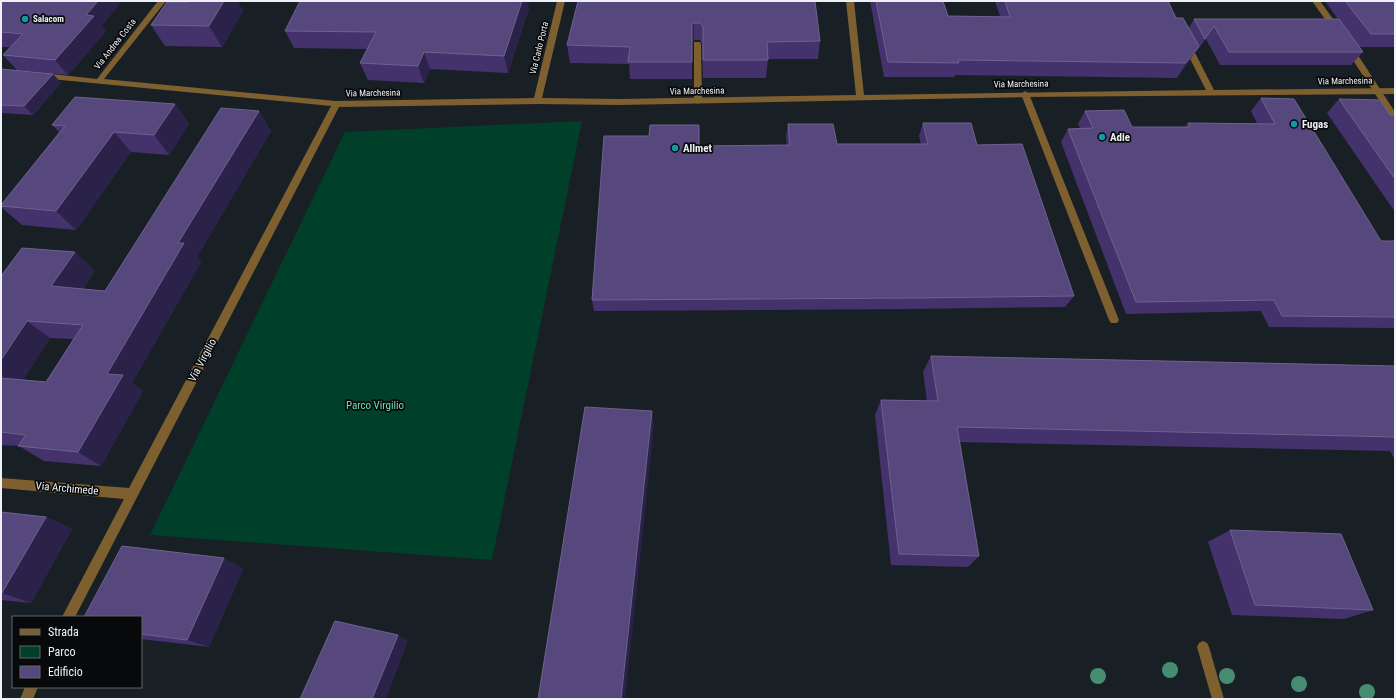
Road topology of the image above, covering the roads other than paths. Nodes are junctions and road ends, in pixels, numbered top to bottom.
1 (162, 1) edge
2 (561, 1) edge
3 (850, 1) edge
4 (1316, 1) edge
5 (1182, 36) edge
6 (698, 44) edge
7 (32, 75) edge
8 (99, 81) junction
9 (1376, 91) junction
10 (1395, 91) edge
11 (1212, 93) junction
12 (1026, 94) junction
13 (860, 98) junction
14 (536, 101) junction
15 (698, 101) junction
16 (336, 104) junction
17 (1395, 118) edge
18 (1114, 320) dead end
19 (1, 483) edge
20 (133, 494) junction
21 (69, 616) edge
22 (1203, 647) dead end
23 (32, 688) edge
24 (26, 699) edge
25 (1218, 699) edge

1 - 8 street, Via Andrea Costa
2 - 14 street, Via Carlo Porta
3 - 13 street
4 - 9 street
5 - 11 street
6 - 15 street
7 - 8 street, Via Marchesina
8 - 16 street, Via Marchesina
9 - 10 street, Via Marchesina
9 - 11 street, Via Marchesina
9 - 17 street
11 - 12 street, Via Marchesina
12 - 13 street, Via Marchesina
12 - 18 street
13 - 15 street, Via Marchesina
14 - 15 street, Via Marchesina
14 - 16 street, Via Marchesina
16 - 20 street, Via Virgilio
19 - 20 street, Via Archimede
20 - 21 street, Via Virgilio
22 - 25 street
23 - 24 street

